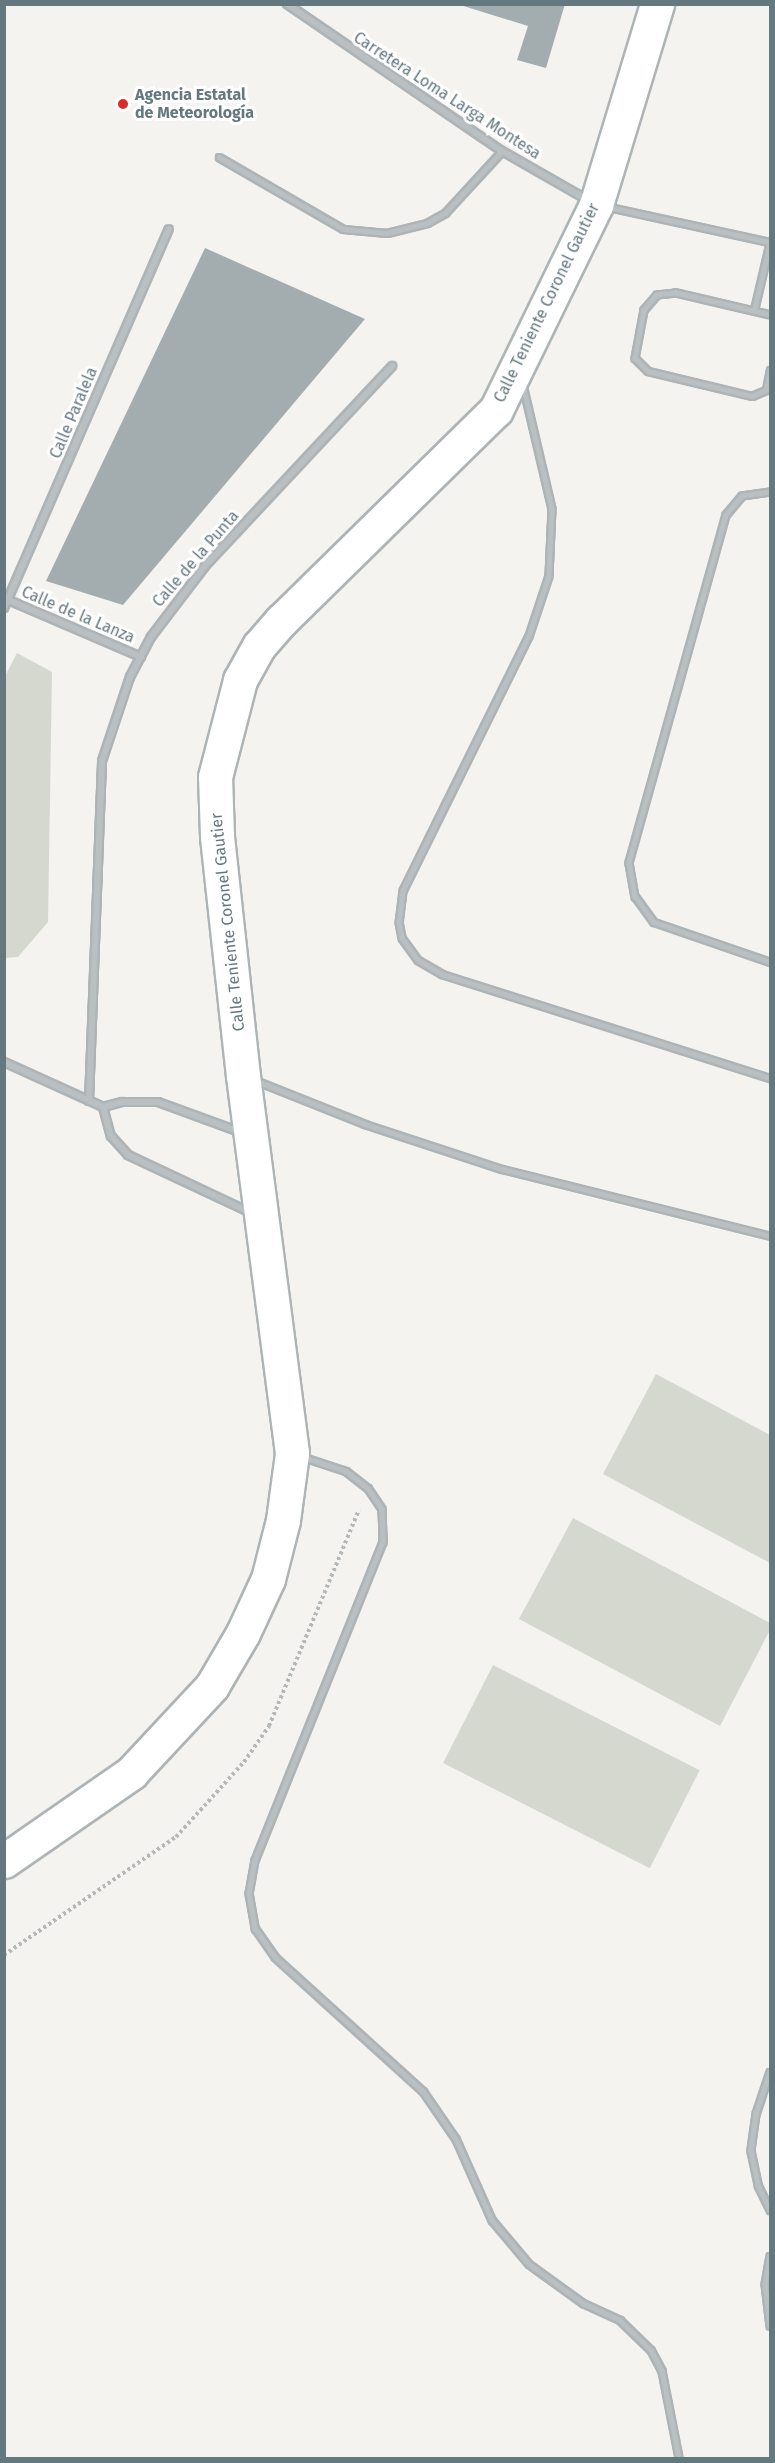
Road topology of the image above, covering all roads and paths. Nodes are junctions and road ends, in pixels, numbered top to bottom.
1 (287, 4) edge
2 (657, 4) edge
3 (502, 151) junction
4 (219, 157) dead end
5 (596, 205) junction
6 (169, 229) dead end
7 (770, 242) edge
8 (754, 310) junction
9 (771, 315) edge
10 (392, 366) dead end
11 (519, 366) junction
12 (771, 370) edge
13 (771, 492) edge
14 (6, 599) edge
15 (4, 608) edge
16 (141, 657) junction
17 (771, 962) edge
18 (4, 1062) edge
19 (243, 1076) junction
20 (771, 1078) edge
21 (89, 1101) junction
22 (103, 1107) junction
23 (251, 1136) junction
24 (265, 1220) junction
25 (771, 1236) edge
26 (292, 1454) junction
27 (368, 1488) junction
28 (4, 1861) edge
29 (4, 1955) edge
30 (771, 2072) edge
31 (771, 2210) edge
32 (771, 2256) edge
33 (771, 2326) edge
34 (679, 2458) edge

1 - 3 street, Carretera Loma Larga Montesa
2 - 5 main road, Calle Teniente Coronel Gautier
3 - 4 lane
3 - 5 street, Carretera Loma Larga Montesa
5 - 7 lane
5 - 11 main road, Calle Teniente Coronel Gautier
6 - 14 street, Calle Paralela
7 - 8 lane
8 - 9 lane
8 - 12 lane
10 - 16 street, Calle de la Punta
11 - 19 main road, Calle Teniente Coronel Gautier
11 - 20 lane
13 - 17 lane
14 - 15 street, Calle Paralela
14 - 16 street, Calle de la Lanza
16 - 21 street, Calle de la Punta
18 - 21 street
19 - 23 main road, Calle Teniente Coronel Gautier
19 - 25 lane
21 - 22 street
22 - 23 street
22 - 24 street
23 - 24 main road, Calle Teniente Coronel Gautier
24 - 26 main road, Calle Teniente Coronel Gautier
26 - 27 lane
26 - 28 main road, Calle Teniente Coronel Gautier
27 - 29 path
27 - 34 lane
30 - 31 lane
32 - 33 lane

